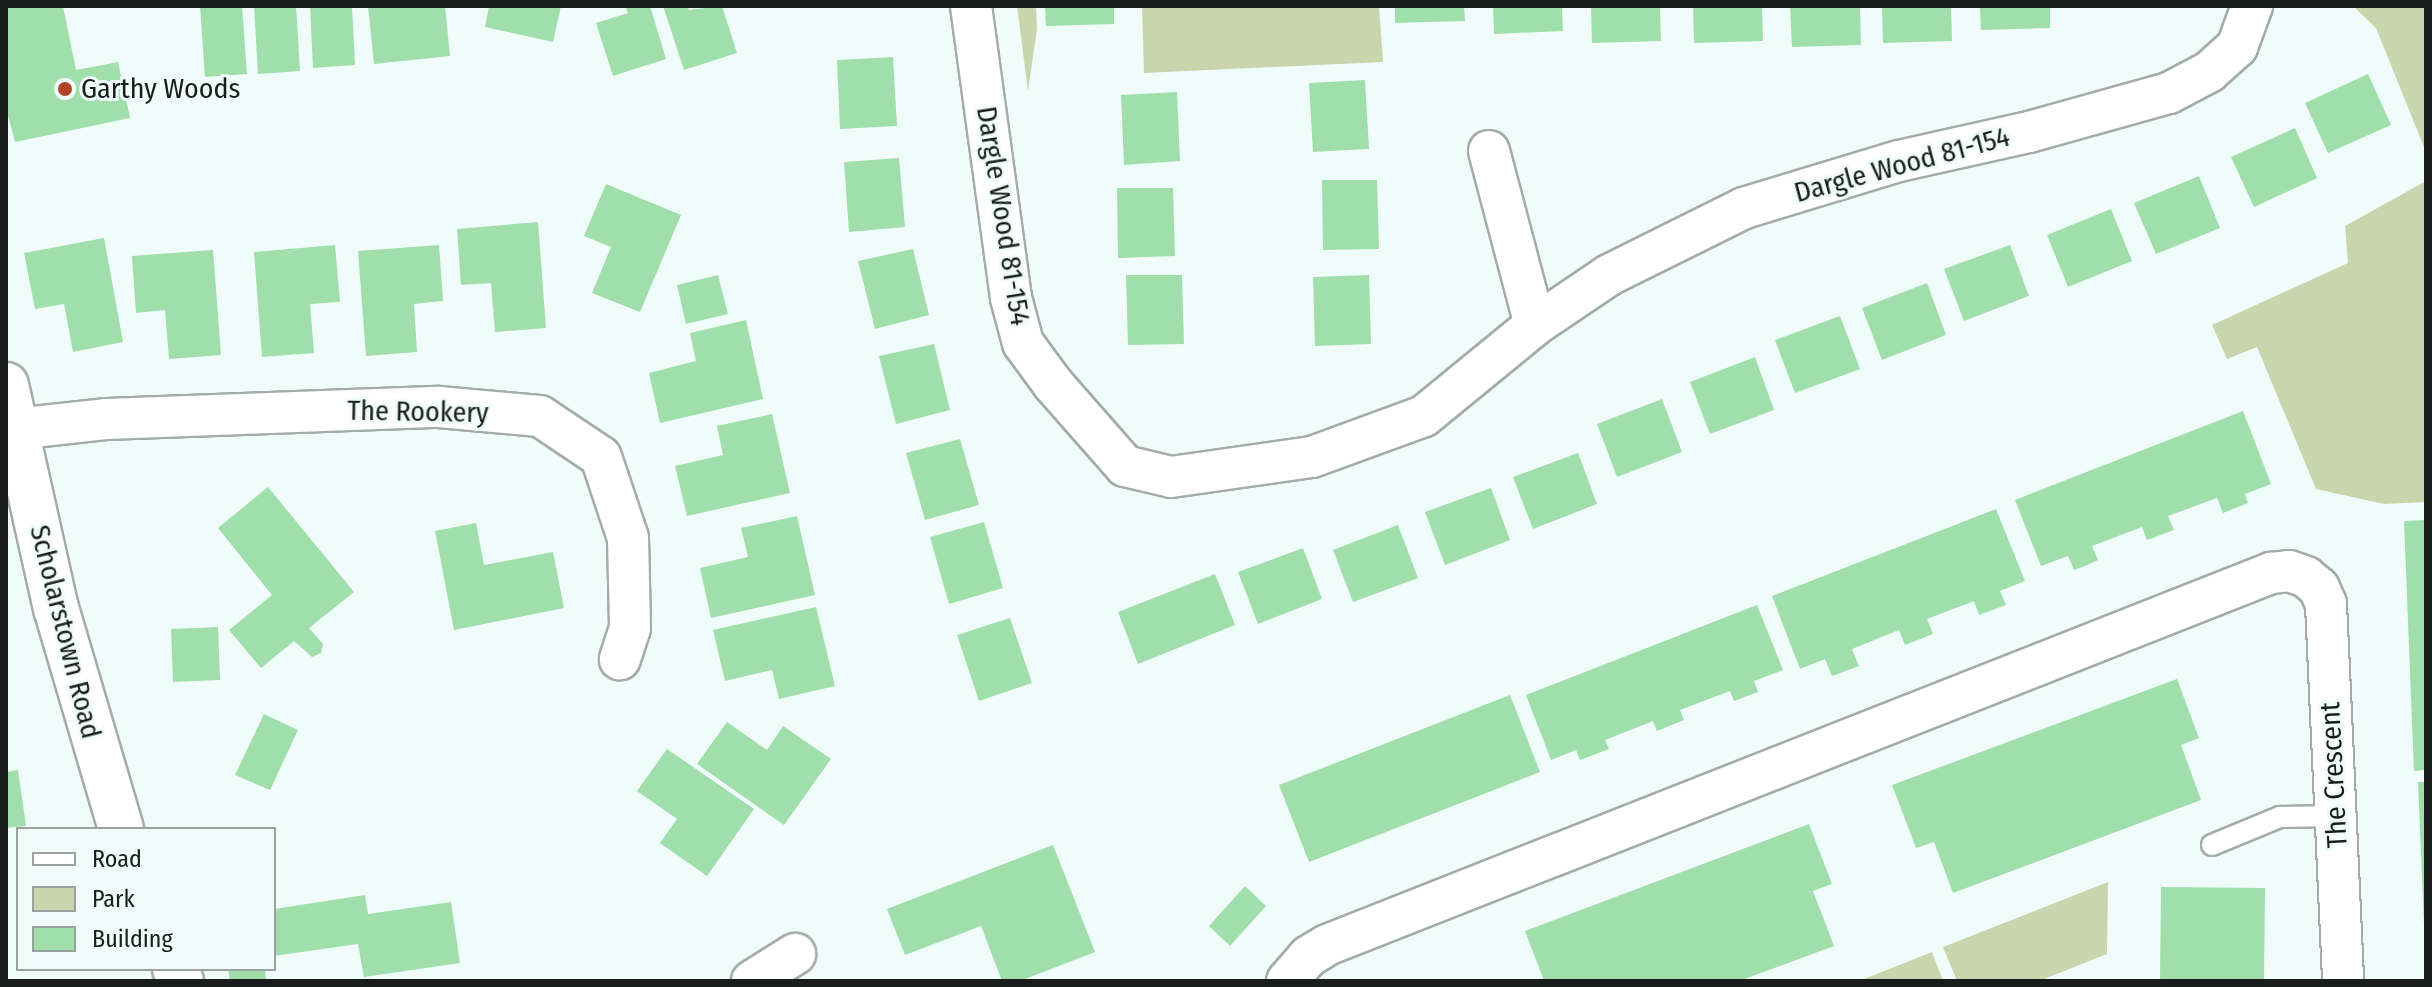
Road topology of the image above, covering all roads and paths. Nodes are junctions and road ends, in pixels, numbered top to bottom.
1 (971, 6) edge
2 (2252, 6) edge
3 (1489, 151) dead end
4 (1535, 325) junction
5 (6, 385) edge
6 (15, 429) junction
7 (620, 659) dead end
8 (2336, 816) junction
9 (120, 827) edge
10 (2212, 845) dead end
11 (795, 954) dead end
12 (752, 981) edge
13 (1287, 981) edge
14 (2343, 981) edge

1 - 4 street, Dargle Wood 81-154
2 - 4 street, Dargle Wood 81-154
3 - 4 street
5 - 6 street, Scholarstown Road
6 - 7 street, The Rookery
6 - 9 street, Scholarstown Road
8 - 10 lane
8 - 13 street, The Crescent
8 - 14 street, The Crescent
11 - 12 street

